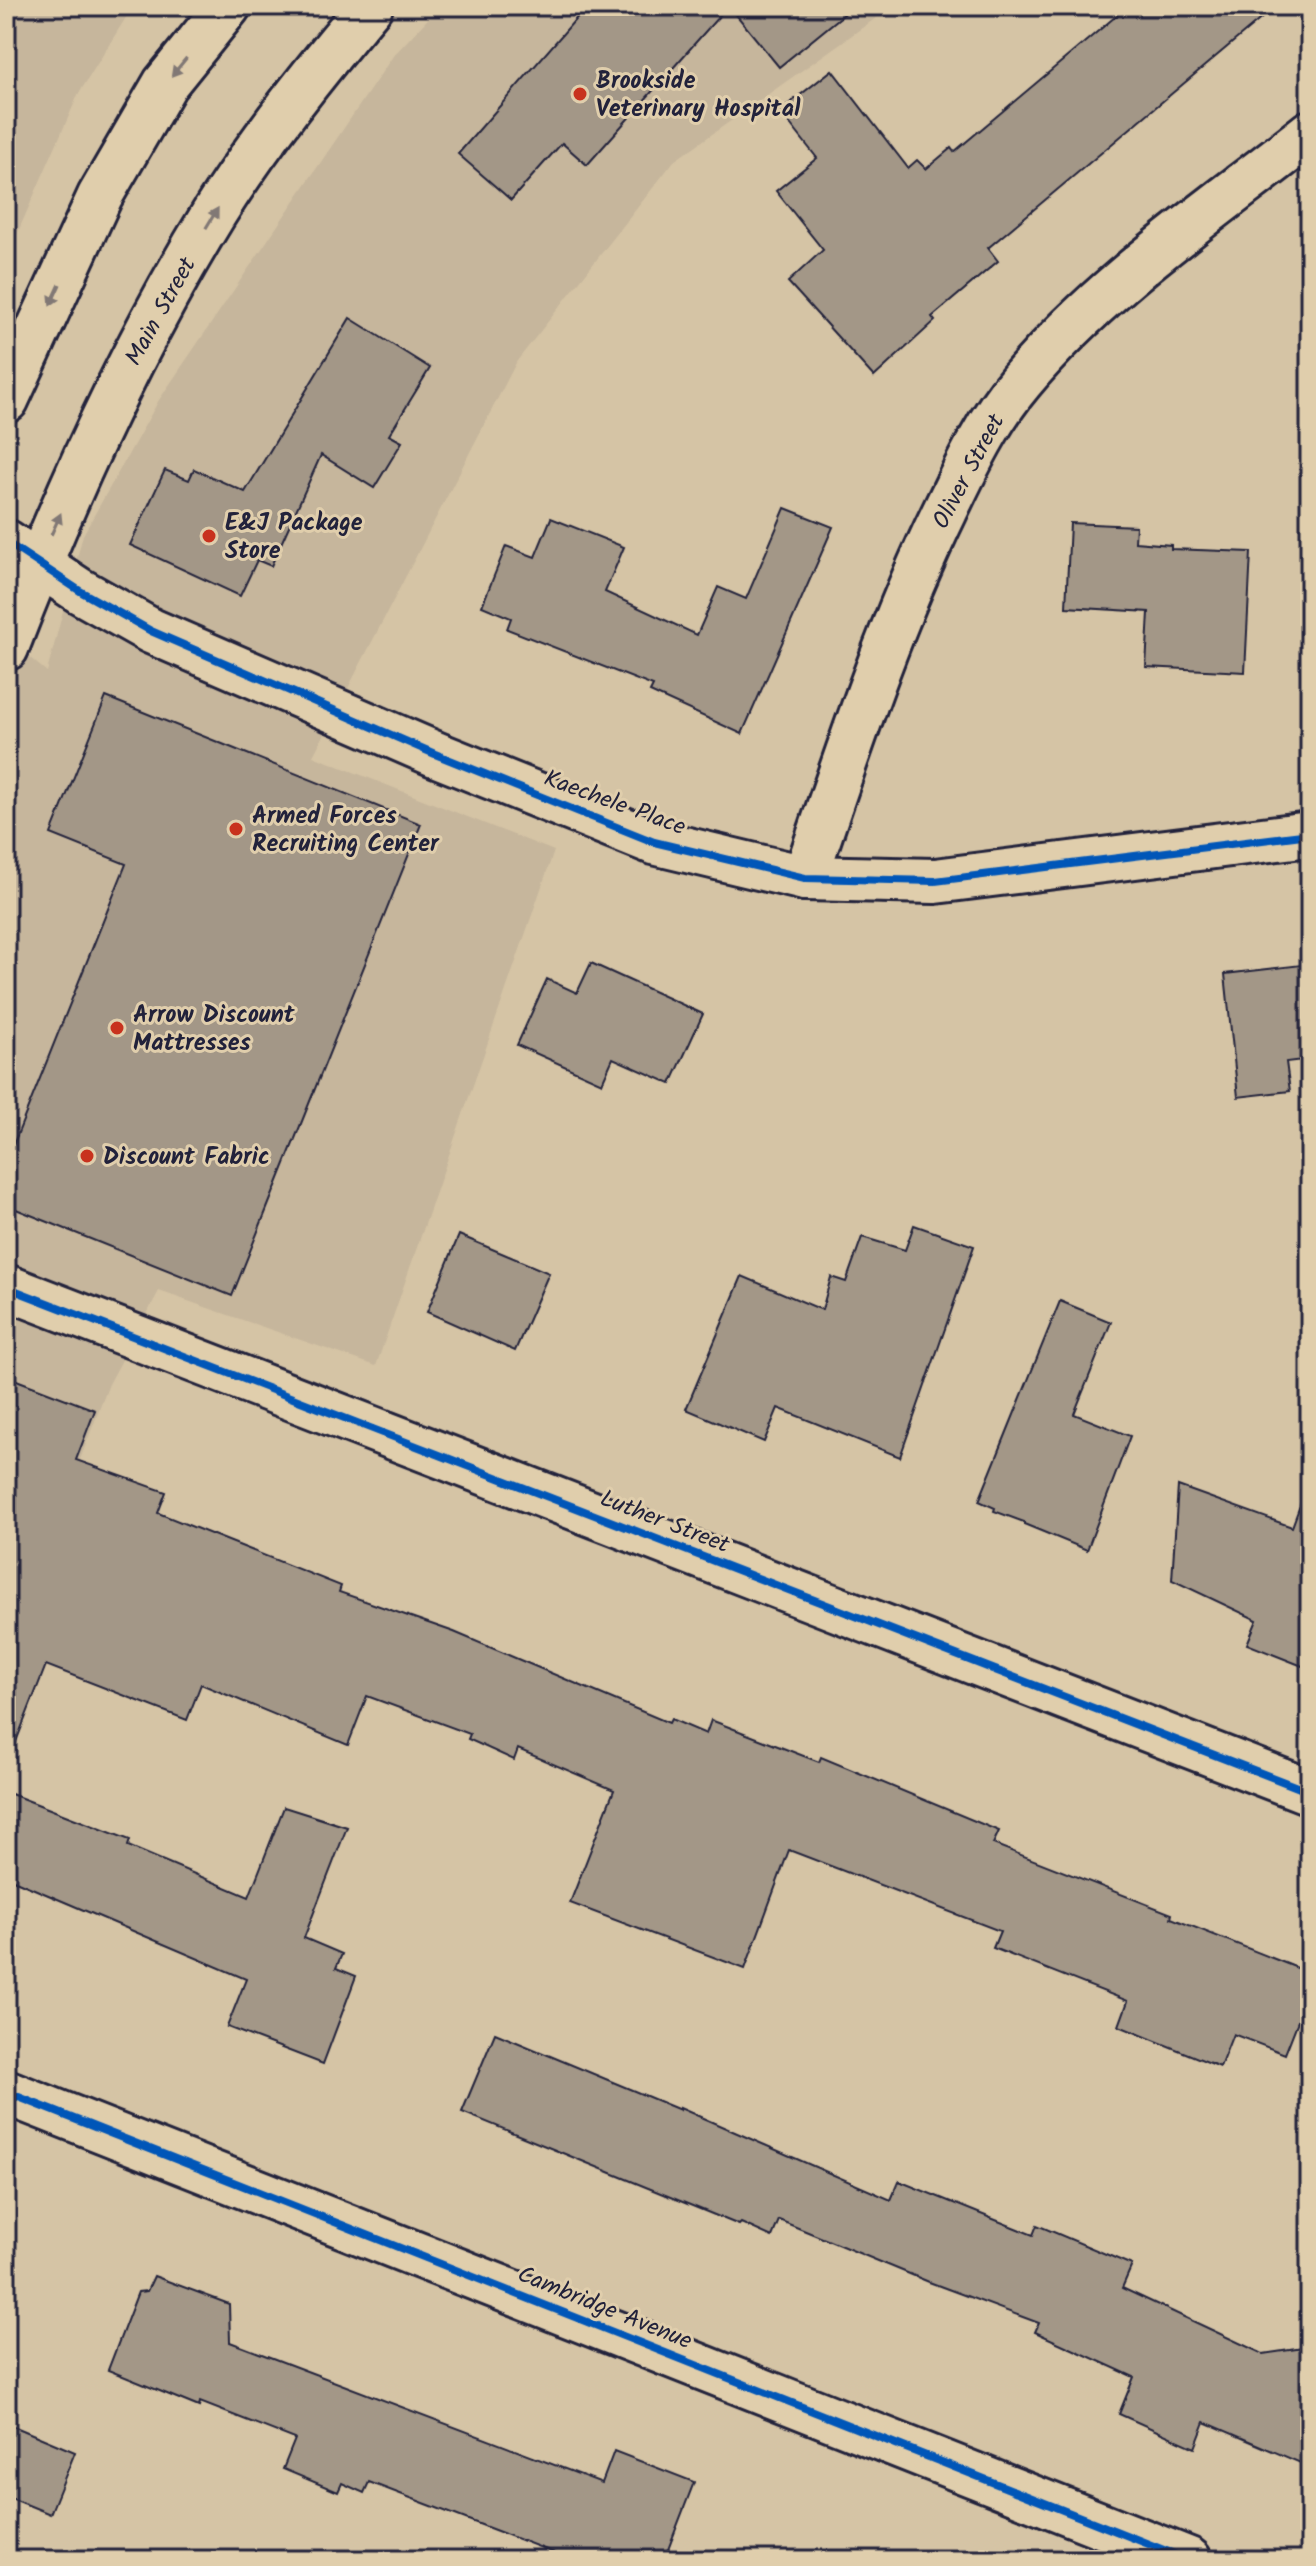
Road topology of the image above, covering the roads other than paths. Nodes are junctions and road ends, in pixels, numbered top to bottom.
1 (228, 6) edge
2 (370, 6) edge
3 (1310, 133) edge
4 (6, 400) edge
5 (22, 553) edge
6 (6, 648) edge
7 (1310, 834) edge
8 (805, 878) junction
9 (6, 1287) edge
10 (1310, 1792) edge
11 (6, 2092) edge
12 (1189, 2560) edge

1 -> 4 street
5 -> 2 street, Main Street
3 - 8 street, Oliver Street
5 - 6 street, Main Street
5 - 8 street, Kaechele Place
7 - 8 street, Kaechele Place
9 - 10 street, Luther Street
11 - 12 street, Cambridge Avenue

